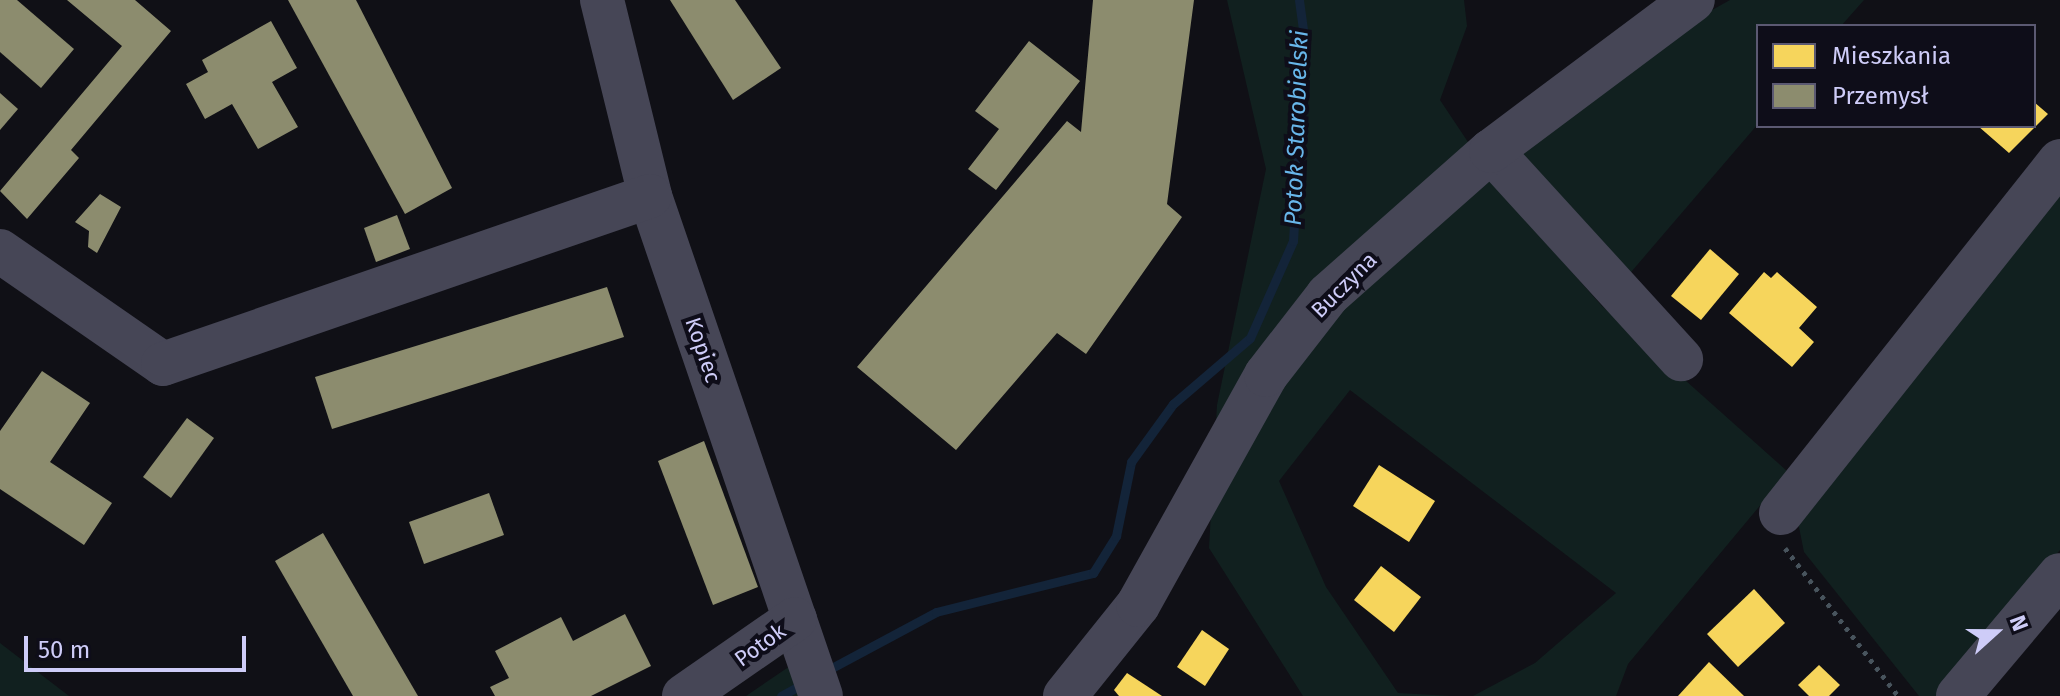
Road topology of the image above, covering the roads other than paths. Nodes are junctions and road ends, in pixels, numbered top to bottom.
1 (602, 0) edge
2 (1693, 0) edge
3 (1491, 151) junction
4 (2060, 161) edge
5 (650, 196) junction
6 (0, 251) edge
7 (1681, 359) dead end
8 (1781, 513) road end
9 (2060, 575) edge
10 (800, 634) junction
11 (684, 696) edge
12 (821, 696) edge
13 (1065, 696) edge
14 (1958, 696) edge

1 - 5 street, Kopiec
2 - 3 street, Buczyna
3 - 7 street
3 - 13 street, Buczyna
4 - 8 street
5 - 6 street
5 - 10 street, Kopiec
9 - 14 street
10 - 11 street, Potok
10 - 12 street, Kopiec

